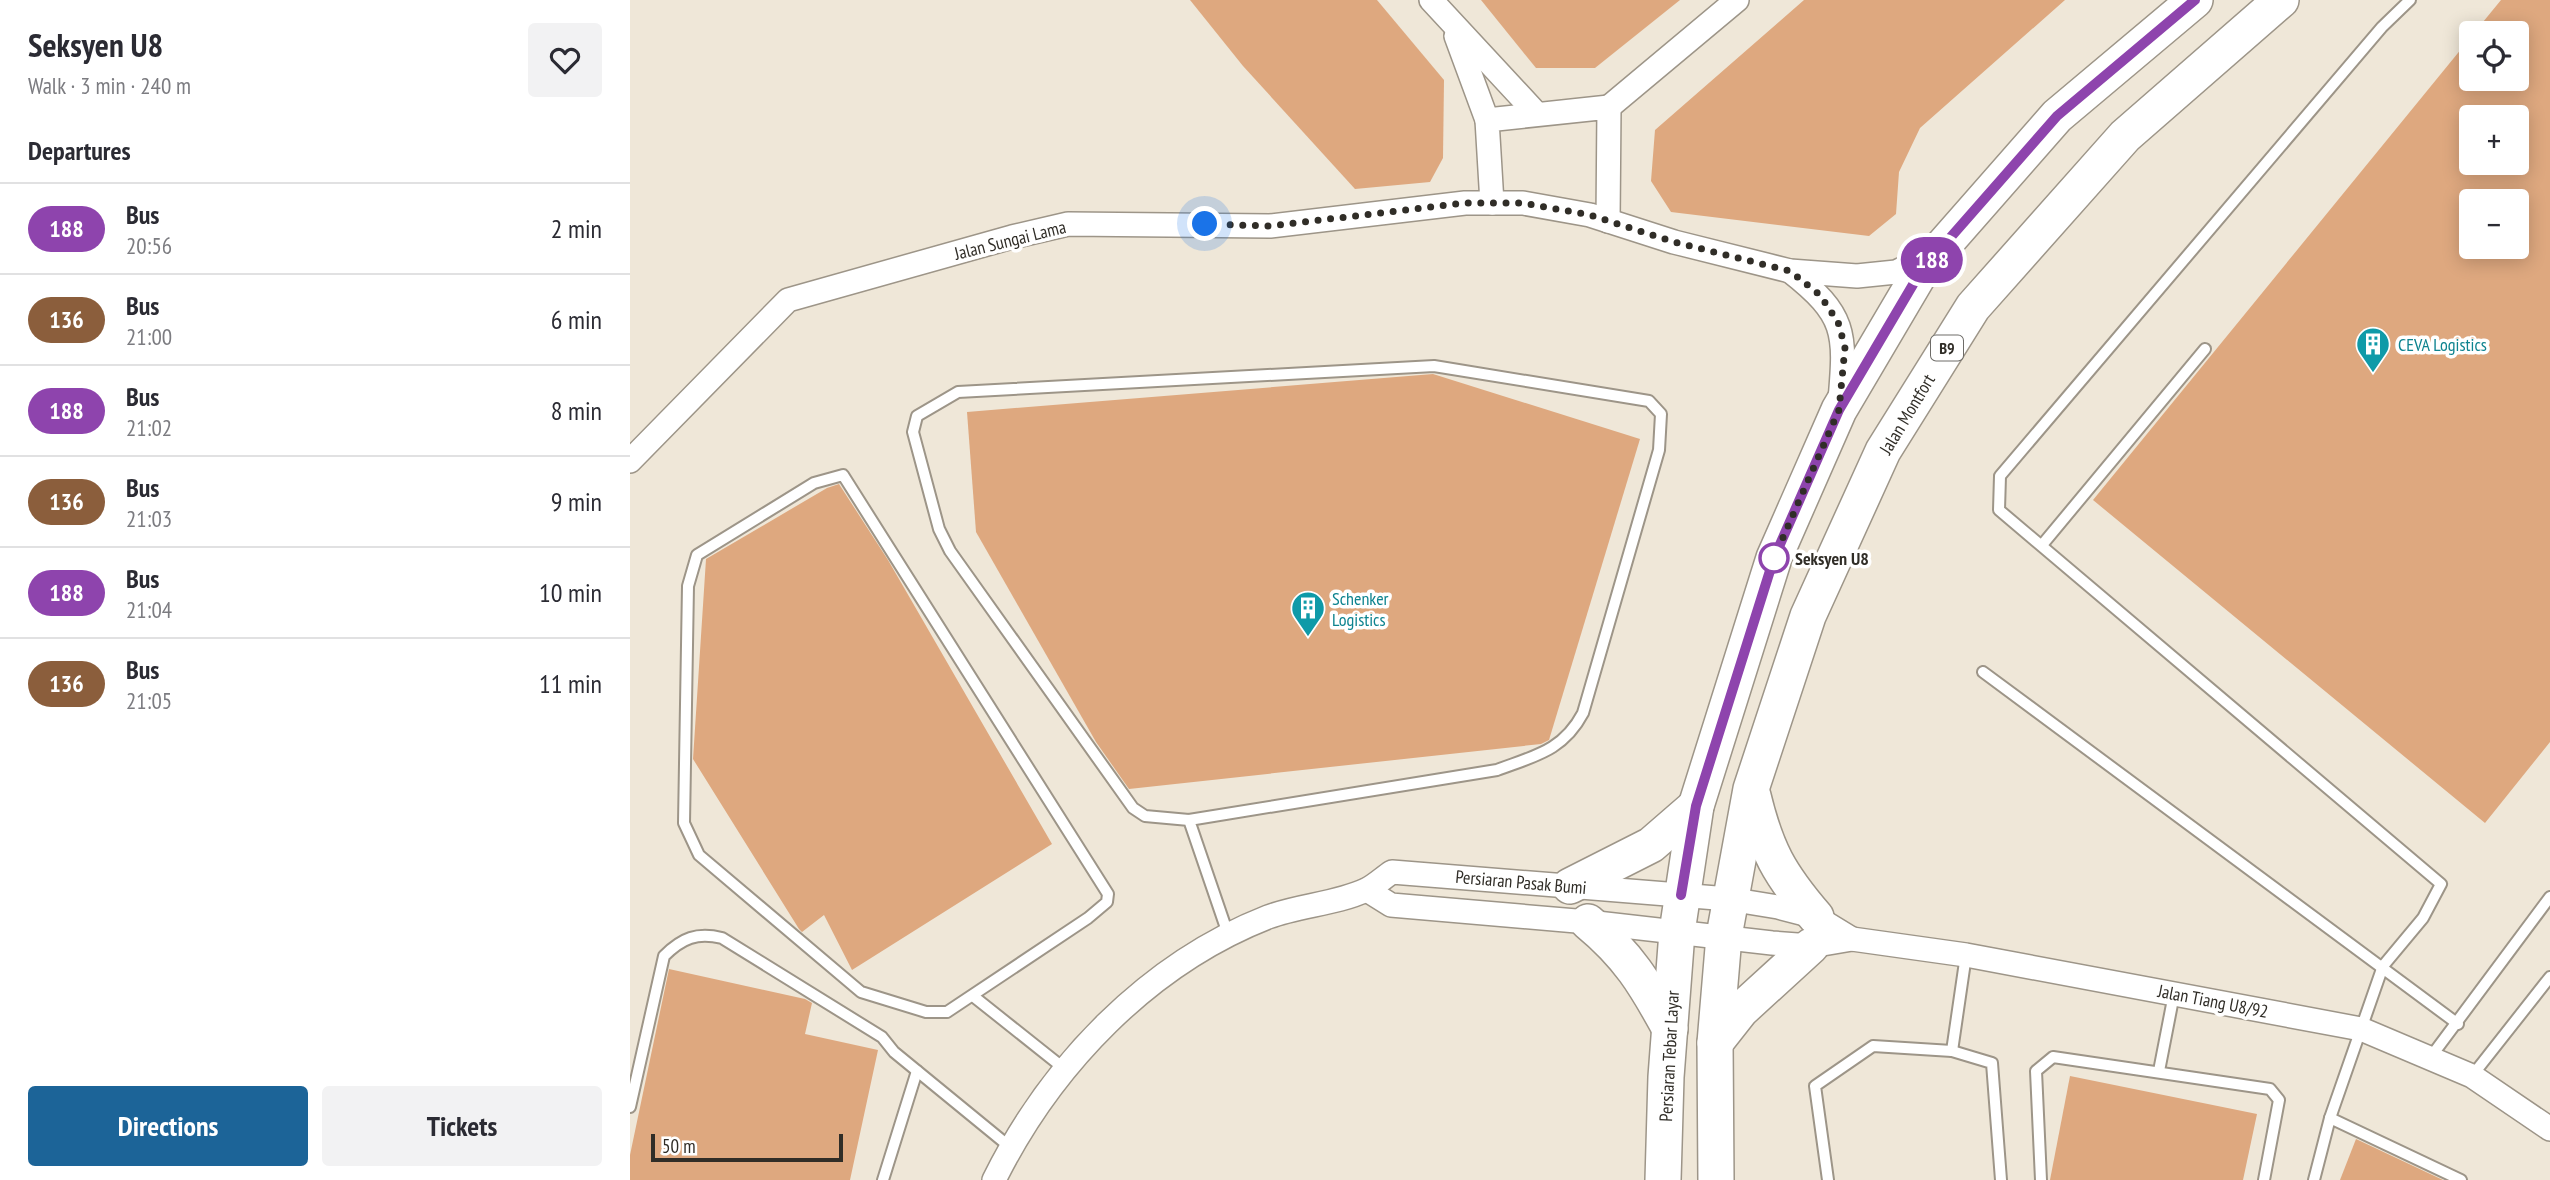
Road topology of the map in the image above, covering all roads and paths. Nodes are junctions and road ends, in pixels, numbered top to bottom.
1 (1431, 0) edge
2 (1737, 0) edge
3 (2195, 0) edge
4 (2281, 0) edge
5 (2410, 0) edge
6 (1453, 26) junction
7 (1609, 107) junction
8 (1535, 112) junction
9 (1487, 120) junction
10 (1492, 203) junction
11 (1608, 221) junction
12 (1941, 249) junction
13 (1790, 271) junction
14 (2205, 349) dead end
15 (1839, 410) junction
16 (630, 461) edge
17 (2042, 545) junction
18 (1983, 672) dead end
19 (1751, 789) junction
20 (1696, 806) junction
21 (1189, 820) junction
22 (1570, 886) junction
23 (1367, 890) junction
24 (1681, 895) junction
25 (2550, 897) edge
26 (1729, 899) junction
27 (1588, 922) junction
28 (1677, 932) junction
29 (1813, 932) junction
30 (1227, 934) junction
31 (1724, 936) junction
32 (1966, 955) junction
33 (2383, 966) junction
34 (2550, 977) edge
35 (2174, 994) junction
36 (973, 996) junction
37 (2458, 1024) junction
38 (1670, 1028) junction
39 (2361, 1030) junction
40 (1715, 1043) junction
41 (1952, 1051) junction
42 (2430, 1058) junction
43 (1066, 1070) junction
44 (917, 1071) junction
45 (2159, 1071) junction
46 (2472, 1076) junction
47 (630, 1107) edge
48 (2330, 1118) junction
49 (2550, 1129) edge
50 (1010, 1147) junction
51 (883, 1180) edge
52 (993, 1180) edge
53 (1663, 1180) edge
54 (1716, 1180) edge
55 (1828, 1180) edge
56 (2001, 1180) edge
57 (2041, 1180) edge
58 (2264, 1180) edge
59 (2314, 1180) edge
60 (2460, 1180) edge

1 - 6 street
2 - 7 street
3 - 12 main road
4 - 19 main road, Jalan Montfort / B9
5 - 17 lane
6 - 8 street
6 - 9 street
7 - 8 street
7 - 11 street
8 - 9 street
9 - 10 street
10 - 11 street, Jalan Sungai Lama
10 - 16 street, Jalan Sungai Lama
11 - 13 street, Jalan Sungai Lama
12 - 13 street
12 - 15 main road
13 - 15 street
14 - 17 lane
15 - 20 main road
17 - 33 lane
18 - 33 lane
19 - 26 main road, Jalan Montfort / B9
19 - 29 main road
20 - 22 main road
20 - 24 main road
21 - 21 lane
21 - 30 lane
22 - 23 street, Persiaran Pasak Bumi
22 - 24 street, Persiaran Pasak Bumi
23 - 27 street, Persiaran Pasak Bumi
23 - 30 street, Persiaran Pasak Bumi
24 - 26 street, Jalan Tiang U8/92
24 - 28 main road, Persiaran Tebar Layar
25 - 37 lane
26 - 29 street, Jalan Tiang U8/92
26 - 31 main road, Jalan Montfort
27 - 28 street, Persiaran Pasak Bumi
27 - 38 main road
28 - 31 street, Jalan Tiang U8/92
28 - 38 main road, Persiaran Tebar Layar
29 - 31 street, Jalan Tiang U8/92
29 - 32 street, Jalan Tiang U8/92
29 - 40 main road
30 - 43 street, Persiaran Pasak Bumi
31 - 40 main road
32 - 35 street, Jalan Tiang U8/92
32 - 41 lane
33 - 37 lane
33 - 39 lane
34 - 46 lane
35 - 39 street, Jalan Tiang U8/92
35 - 45 lane
36 - 36 lane
36 - 43 lane
37 - 42 lane
38 - 53 main road, Persiaran Tebar Layar
39 - 42 street, Jalan Tiang U8/92
39 - 48 lane
40 - 54 main road
41 - 55 lane
41 - 56 lane
42 - 46 street, Jalan Tiang U8/92
43 - 50 street, Persiaran Pasak Bumi
44 - 47 lane
44 - 50 lane
44 - 51 lane
45 - 57 lane
45 - 58 lane
46 - 49 street, Jalan Tiang U8/92
48 - 59 lane
48 - 60 lane
50 - 52 street, Persiaran Pasak Bumi

